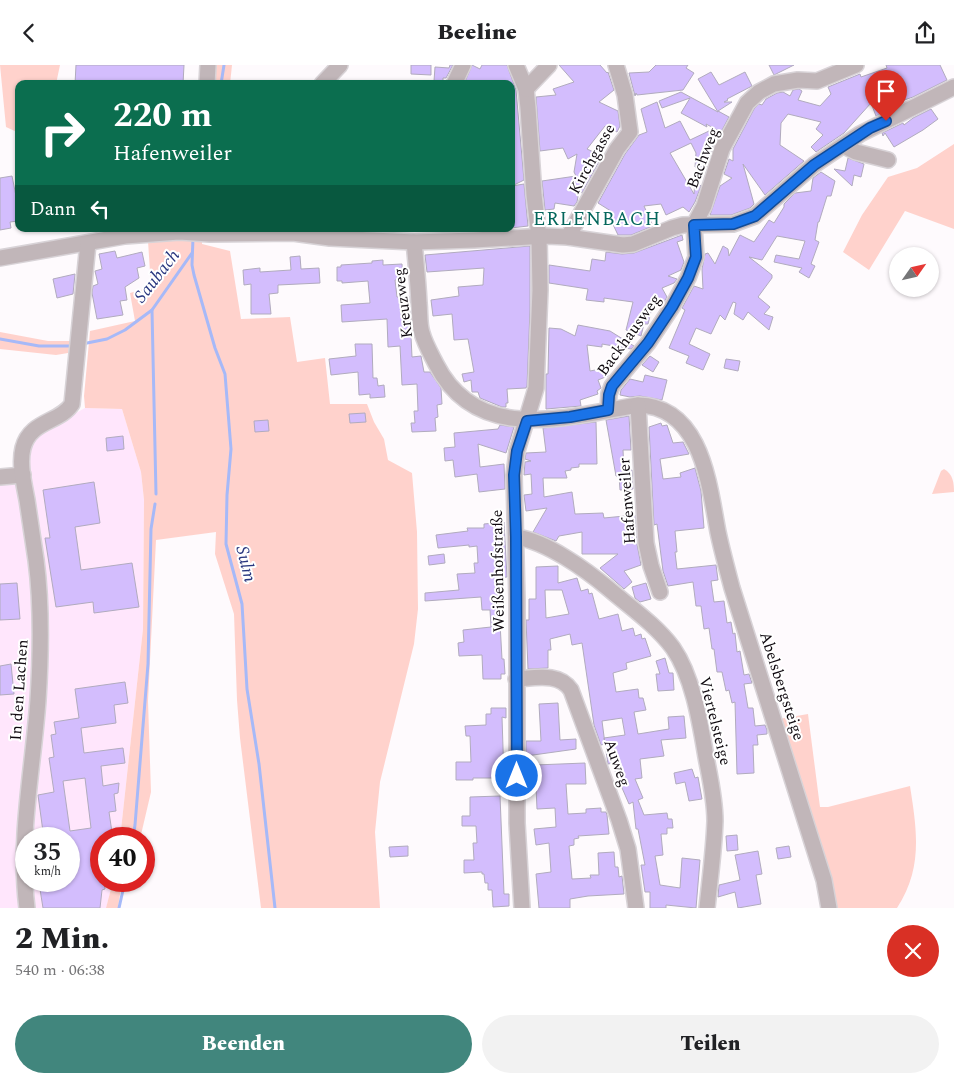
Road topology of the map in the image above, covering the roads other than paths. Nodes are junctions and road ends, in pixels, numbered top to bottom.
1 (208, 65) edge
2 (340, 65) edge
3 (464, 65) edge
4 (516, 65) edge
5 (549, 65) edge
6 (616, 65) edge
7 (856, 65) edge
8 (207, 80) edge
9 (326, 80) edge
10 (456, 80) edge
11 (954, 87) edge
12 (526, 89) junction
13 (844, 146) junction
14 (888, 160) dead end
15 (694, 225) junction
16 (163, 232) edge
17 (185, 232) edge
18 (265, 232) edge
19 (298, 232) edge
20 (540, 237) junction
21 (568, 237) junction
22 (414, 242) junction
23 (88, 243) junction
24 (0, 258) edge
25 (638, 405) junction
26 (608, 410) junction
27 (527, 421) junction
28 (23, 475) junction
29 (0, 477) edge
30 (516, 537) junction
31 (660, 591) dead end
32 (516, 679) junction
33 (27, 908) edge
34 (522, 908) edge
35 (636, 908) edge
36 (707, 908) edge
37 (828, 908) edge

1 - 8 street
2 - 9 street
3 - 10 street
4 - 12 street, Weißenhofstraße
5 - 12 street
6 - 21 street, Kirchgasse
7 - 15 street, Bachweg
11 - 13 street
12 - 20 street, Weißenhofstraße
13 - 14 street
13 - 15 street
15 - 21 street
15 - 26 street, Backhausweg
16 - 23 street
17 - 18 street
19 - 22 street
20 - 21 street
20 - 22 street
20 - 27 street, Weißenhofstraße
22 - 27 street, Kreuzweg
23 - 24 street
23 - 28 street, In den Lachen
25 - 26 street
25 - 31 street, Hafenweiler
25 - 37 street, Abelsbergsteige
26 - 27 street
27 - 30 street, Weißenhofstraße
28 - 29 street
28 - 33 street, In den Lachen
30 - 32 street, Weißenhofstraße
30 - 36 street, Viertelsteige
32 - 34 street, Weißenhofstraße
32 - 35 street, Auweg

